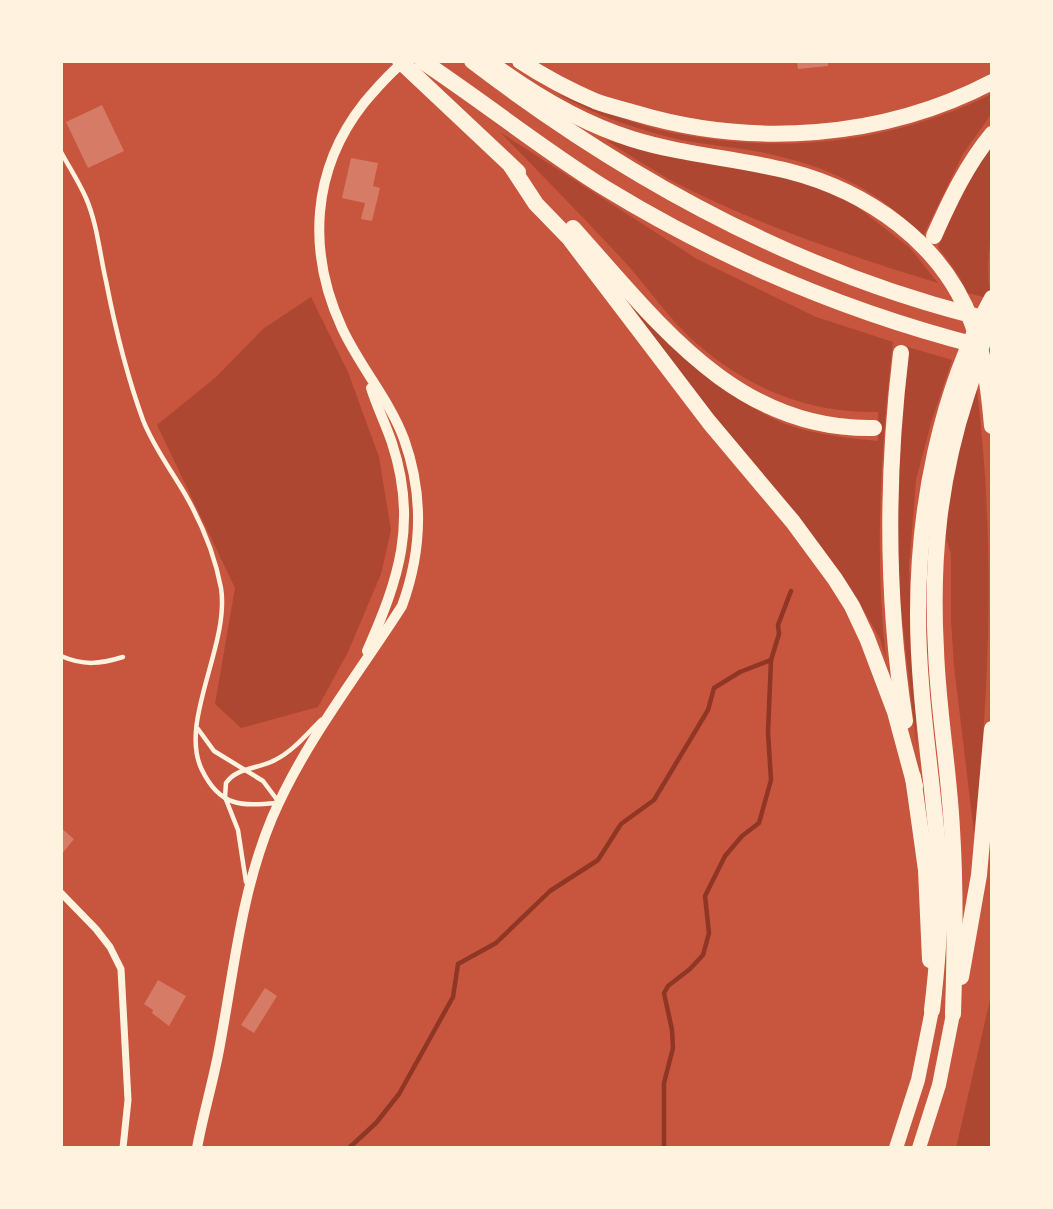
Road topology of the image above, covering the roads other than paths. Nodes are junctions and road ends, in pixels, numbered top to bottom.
1 (402, 61) edge
2 (422, 61) edge
3 (472, 61) edge
4 (488, 61) edge
5 (520, 61) edge
6 (992, 82) edge
7 (992, 134) edge
8 (61, 152) edge
9 (511, 166) junction
10 (934, 236) dead end
11 (992, 298) edge
12 (992, 322) edge
13 (992, 349) edge
14 (901, 353) dead end
15 (992, 426) edge
16 (874, 428) dead end
17 (61, 656) edge
18 (123, 657) dead end
19 (334, 708) junction
20 (197, 729) junction
21 (992, 729) edge
22 (246, 769) junction
23 (915, 786) junction
24 (225, 797) junction
25 (279, 803) junction
26 (992, 836) edge
27 (979, 875) junction
28 (61, 892) edge
29 (247, 892) junction
30 (932, 1010) junction
31 (954, 1014) junction
32 (203, 1119) junction
33 (123, 1148) edge
34 (189, 1148) edge
35 (197, 1148) edge
36 (896, 1148) edge
37 (919, 1148) edge

1 - 9 highway
1 - 19 street
2 - 13 highway
3 - 12 highway
4 - 15 highway
5 - 6 highway
7 - 10 highway
8 - 20 lane
9 - 16 highway
9 - 23 highway
11 - 30 highway
12 - 31 highway
14 - 23 highway
17 - 18 lane
19 - 22 lane
19 - 25 street
20 - 22 lane
20 - 24 lane
21 - 27 highway
22 - 24 lane
22 - 25 lane
23 - 30 highway
24 - 25 lane
24 - 29 lane
25 - 29 street
26 - 27 highway
27 - 31 highway
28 - 33 street
29 - 32 street
30 - 36 main road
31 - 37 main road
32 - 34 street
32 - 35 street

